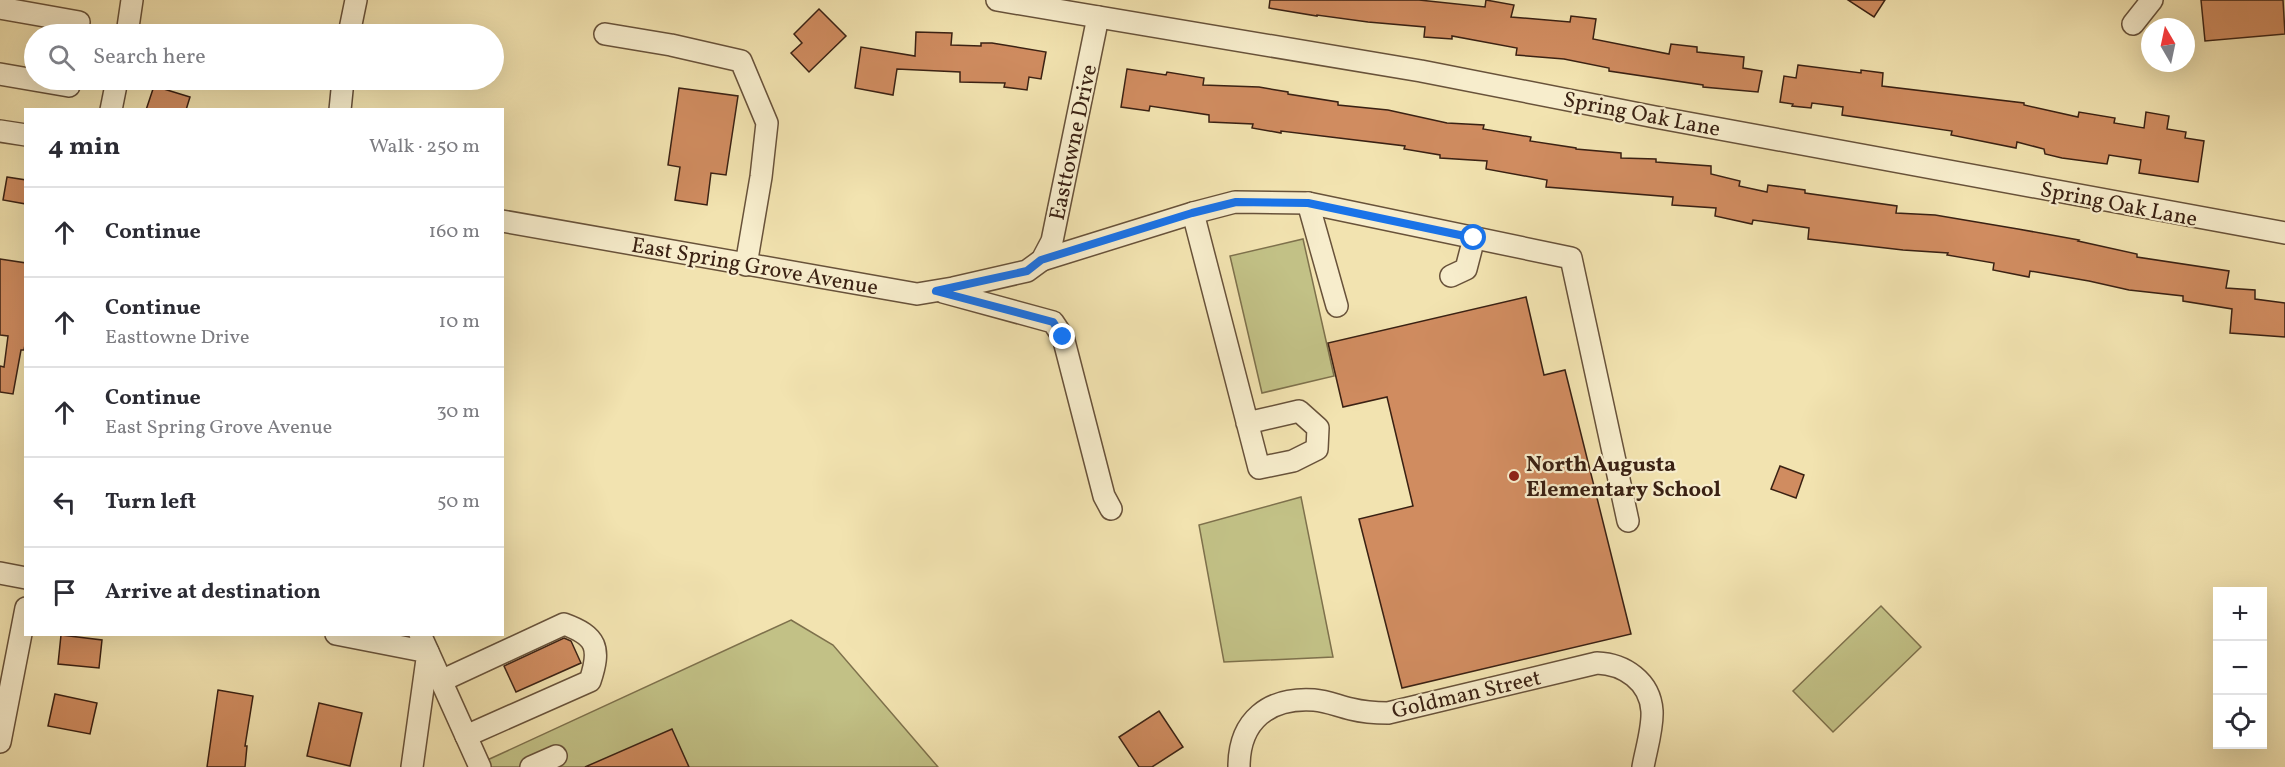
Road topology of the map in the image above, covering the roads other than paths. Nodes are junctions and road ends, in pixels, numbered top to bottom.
1 (132, 0) edge
2 (356, 0) edge
3 (997, 0) edge
4 (2152, 0) edge
5 (0, 8) edge
6 (1098, 17) junction
7 (80, 24) edge
8 (128, 24) edge
9 (351, 24) edge
10 (2133, 24) dead end
11 (605, 34) dead end
12 (0, 74) edge
13 (24, 78) edge
14 (115, 90) edge
15 (342, 90) edge
16 (111, 108) edge
17 (340, 108) edge
18 (0, 131) edge
19 (24, 135) edge
20 (1308, 203) junction
21 (1192, 213) junction
22 (504, 221) edge
23 (2285, 233) edge
24 (1474, 238) junction
25 (1041, 260) junction
26 (746, 265) junction
27 (1451, 276) dead end
28 (936, 291) junction
29 (1337, 306) dead end
30 (1248, 423) dead end
31 (1111, 509) dead end
32 (1628, 521) dead end
33 (0, 573) edge
34 (24, 578) edge
35 (24, 618) edge
36 (356, 636) edge
37 (424, 643) edge
38 (441, 681) junction
39 (466, 736) junction
40 (0, 742) edge
41 (556, 756) dead end
42 (412, 767) edge
43 (480, 767) edge
44 (531, 767) edge
45 (1239, 767) edge
46 (1643, 767) edge

1 - 8 street
2 - 9 street
3 - 6 street, Spring Oak Lane
4 - 10 street
5 - 7 street
6 - 23 street, Spring Oak Lane
6 - 25 street, Easttowne Drive
11 - 26 street
12 - 13 street
14 - 16 street
15 - 17 street
18 - 19 street
20 - 21 street
20 - 24 street
20 - 29 street
21 - 25 street
21 - 30 street
22 - 26 street, East Spring Grove Avenue
24 - 27 street
24 - 32 street
25 - 28 street, East Spring Grove Avenue
26 - 28 street, East Spring Grove Avenue
28 - 31 street
33 - 34 street
35 - 40 street
36 - 37 street
37 - 38 street
37 - 42 street
38 - 39 street
38 - 39 street
39 - 43 street
41 - 44 street
45 - 46 street, Goldman Street

